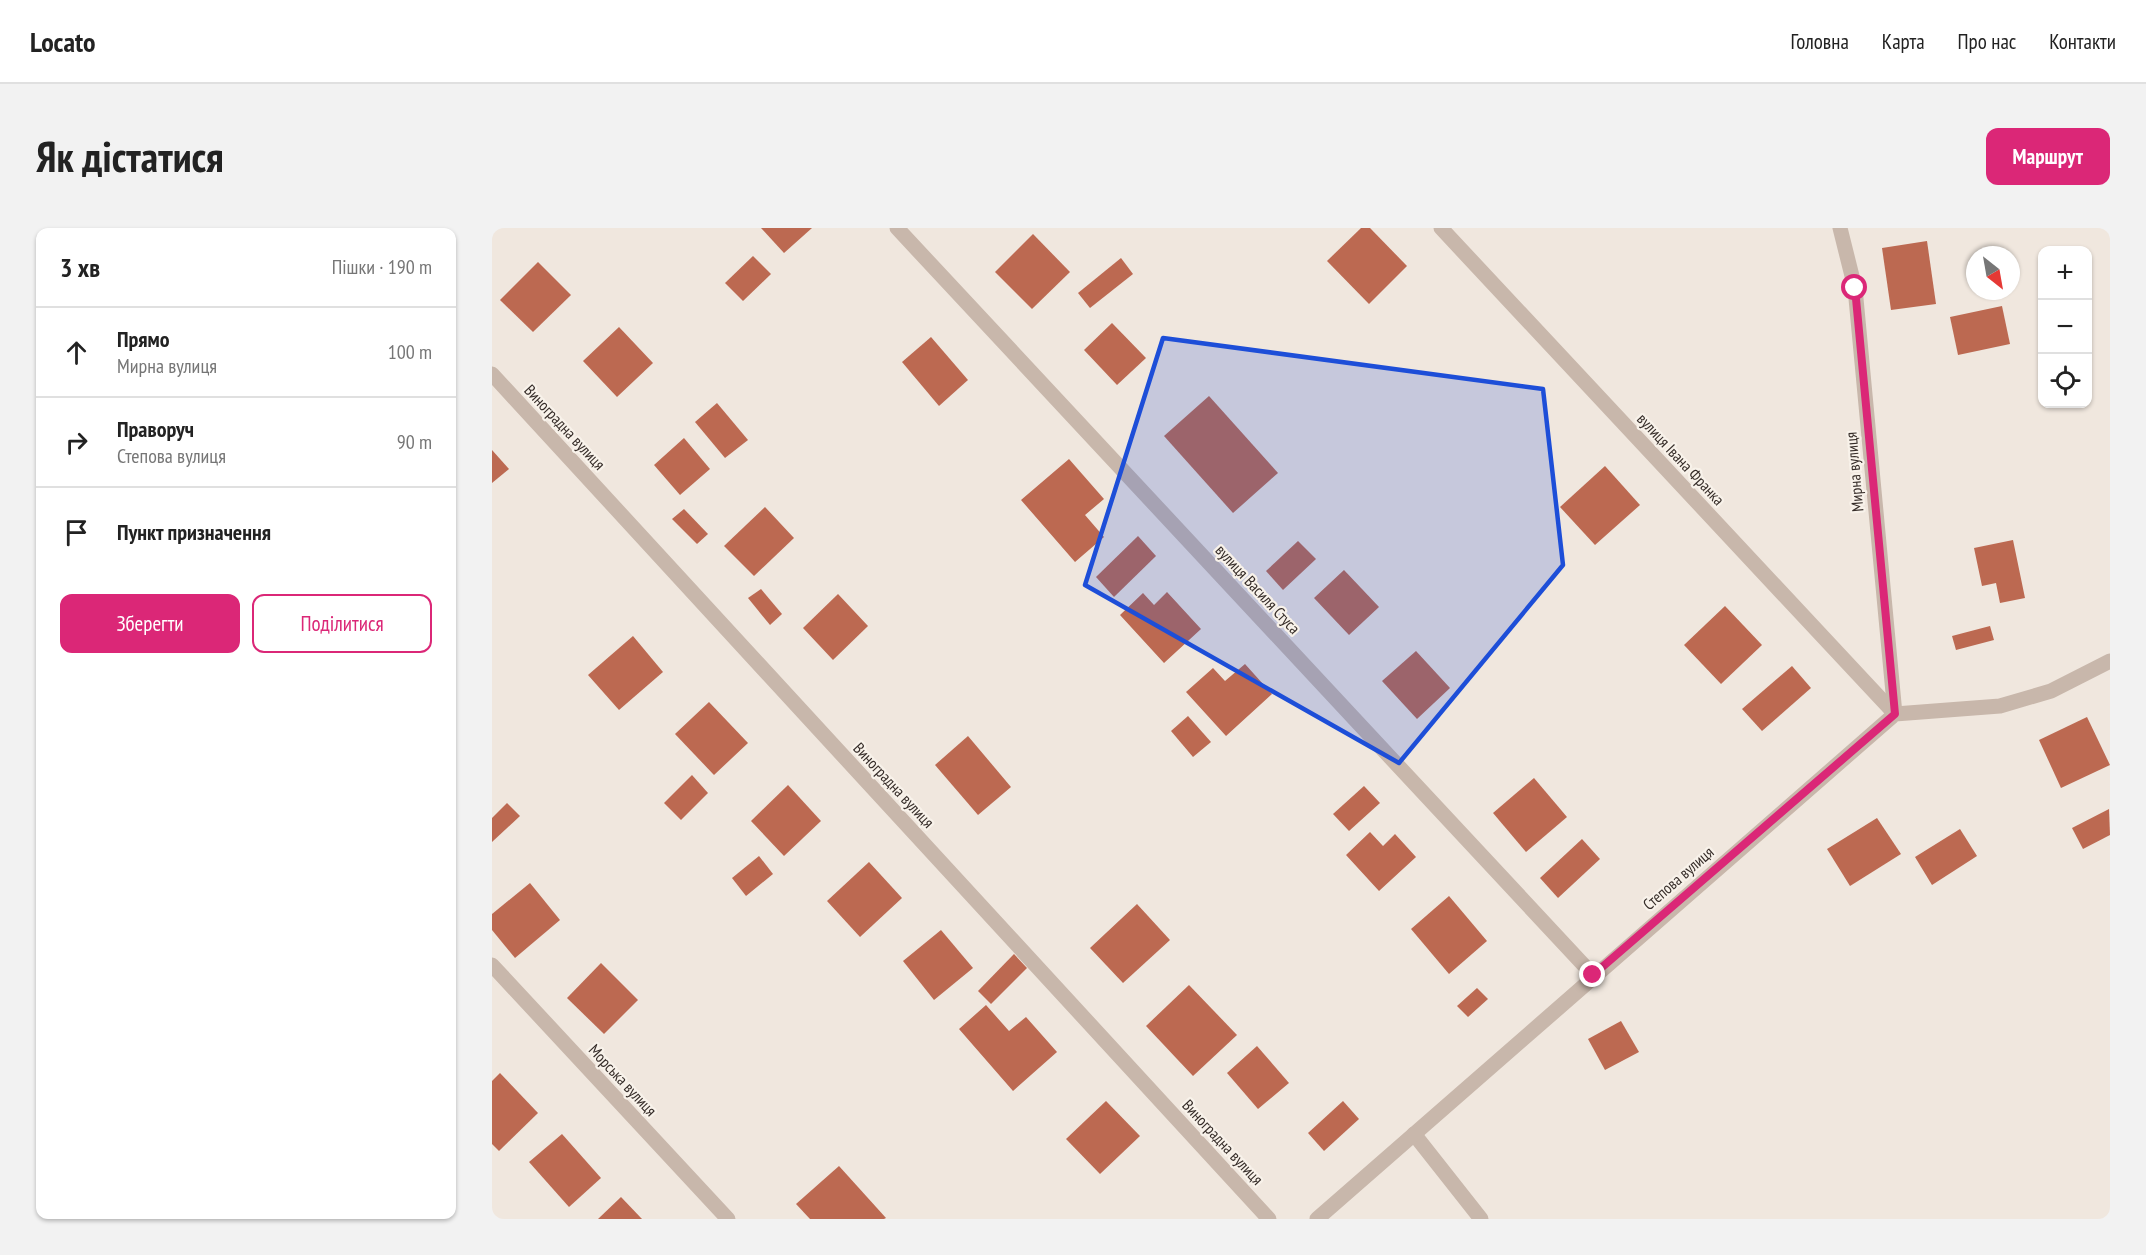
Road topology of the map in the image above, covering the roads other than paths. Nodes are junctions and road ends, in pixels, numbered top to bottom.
1 (897, 228) edge
2 (1441, 228) edge
3 (1840, 228) edge
4 (492, 374) edge
5 (2110, 661) edge
6 (1895, 714) junction
7 (492, 965) edge
8 (1593, 975) junction
9 (1414, 1134) junction
10 (728, 1219) edge
11 (1269, 1219) edge
12 (1317, 1219) edge
13 (1481, 1219) edge

1 - 8 street, вулиця Василя Стуса
2 - 6 street, вулиця Івана Франка
3 - 6 street, Мирна вулиця
4 - 11 street, Виноградна вулиця
5 - 6 street
6 - 8 street, Степова вулиця
7 - 10 street, Морська вулиця
8 - 9 street, Степова вулиця
9 - 12 street, Степова вулиця
9 - 13 street

